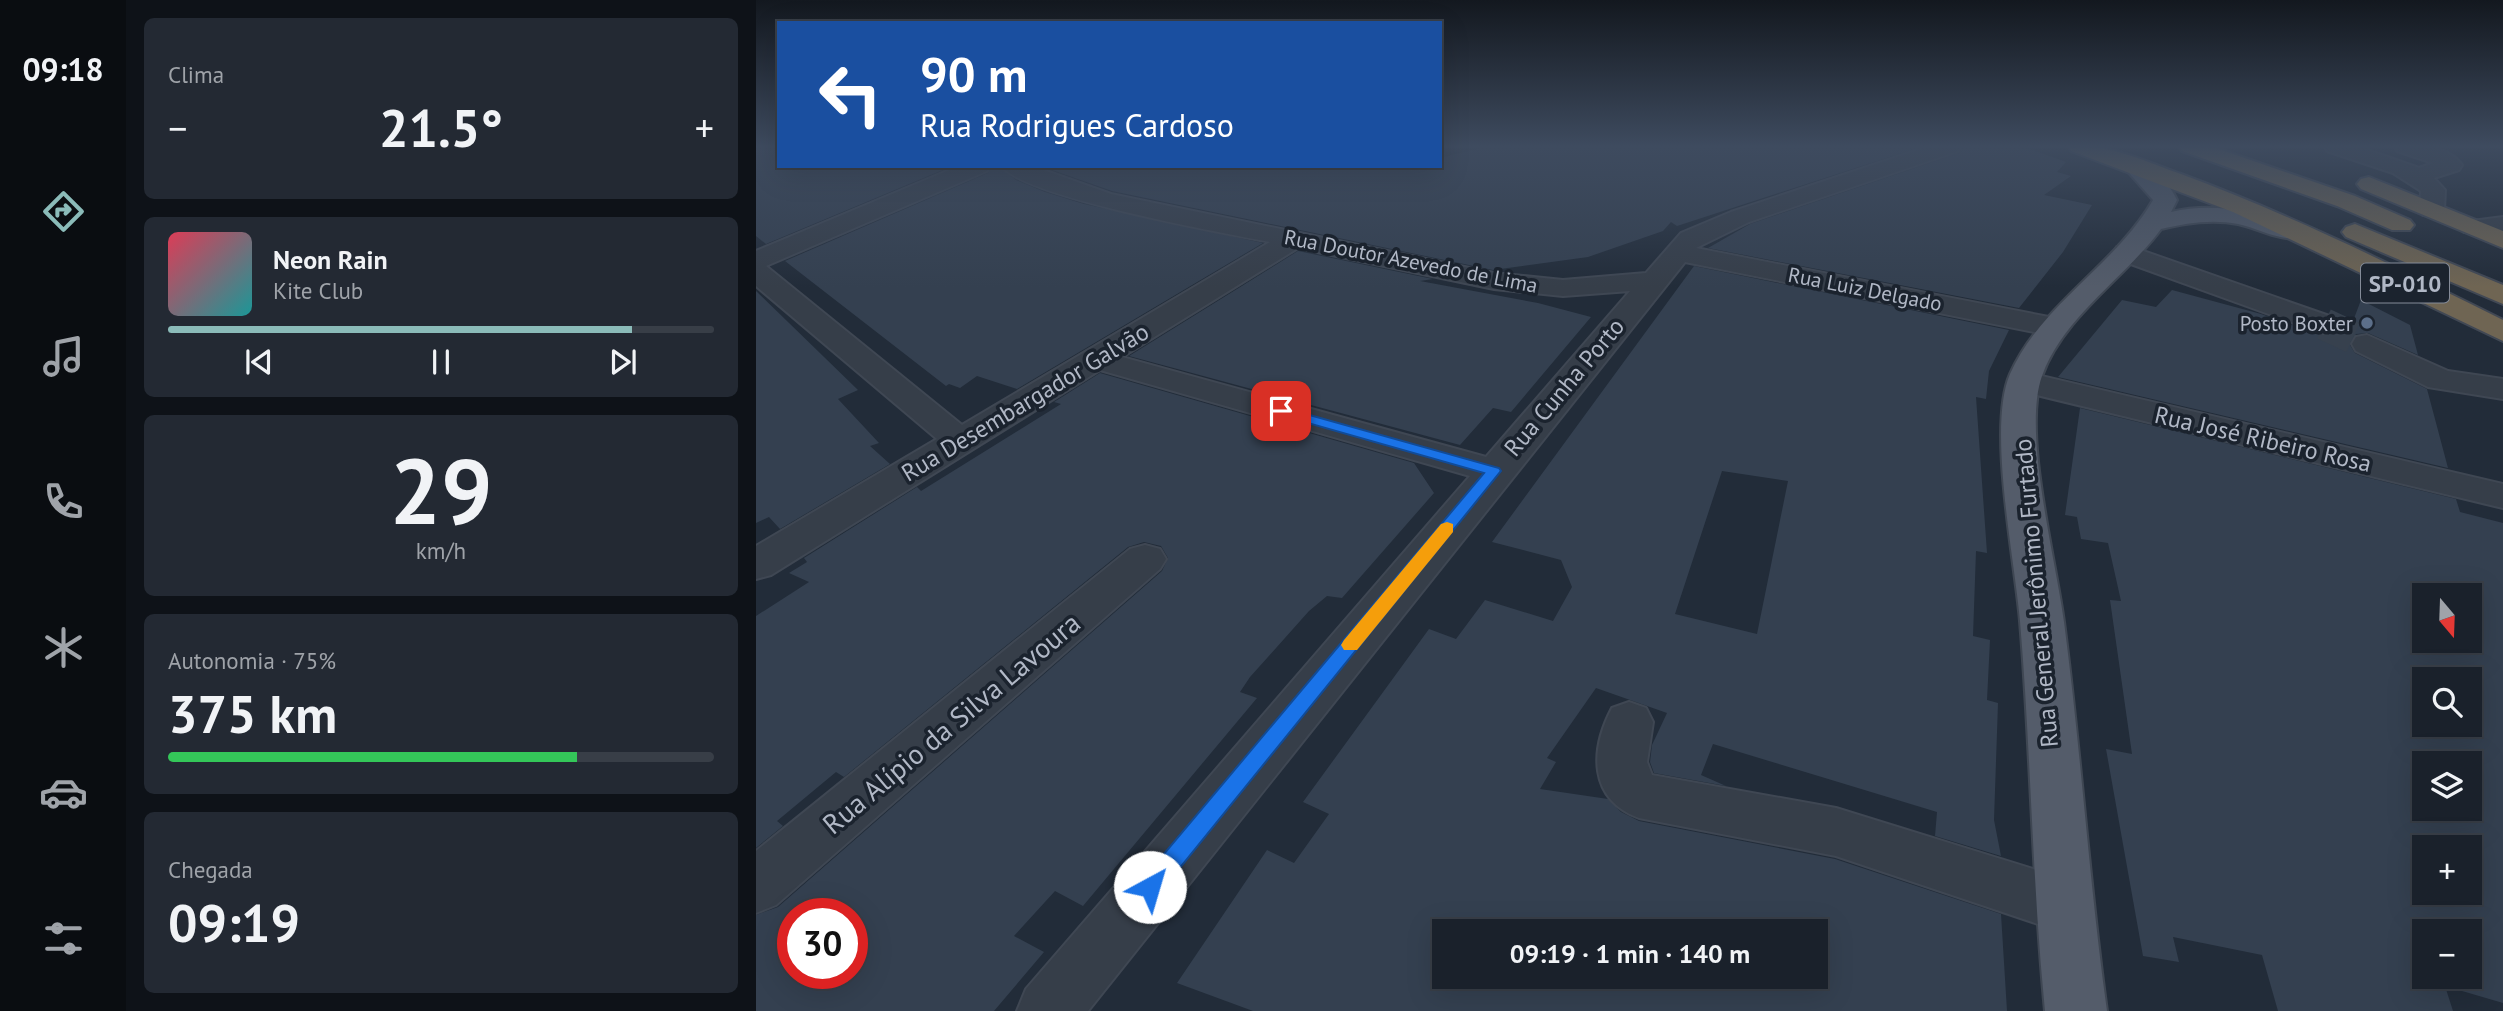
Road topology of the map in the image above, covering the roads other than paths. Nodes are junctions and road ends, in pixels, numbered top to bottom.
1 (915, 193) edge
2 (1084, 193) edge
3 (1811, 193) edge
4 (2162, 193) edge
5 (2216, 193) edge
6 (2250, 193) edge
7 (2324, 193) edge
8 (2396, 193) edge
9 (2433, 193) edge
10 (2432, 210) junction
11 (2155, 223) junction
12 (2503, 225) edge
13 (2473, 227) junction
14 (2305, 236) junction
15 (2428, 236) dead end
16 (1294, 239) junction
17 (2503, 240) edge
18 (1676, 252) junction
19 (2126, 253) junction
20 (756, 261) edge
21 (756, 272) edge
22 (1651, 281) junction
23 (2503, 295) edge
24 (2324, 324) tunnel mouth
25 (2054, 327) junction
26 (2503, 331) edge
27 (2367, 344) tunnel mouth
28 (1095, 359) junction
29 (2024, 382) junction
30 (2503, 389) edge
31 (960, 440) junction
32 (1494, 471) junction
33 (2503, 496) edge
34 (1145, 559) dead end
35 (756, 565) edge
36 (1629, 722) dead end
37 (756, 886) edge
38 (2062, 905) junction
39 (1048, 1011) edge
40 (2076, 1011) edge

1 - 20 street
2 - 16 street, Rua Doutor Azevedo de Lima
3 - 18 street
4 - 11 main road
5 - 14 highway, SP-010
6 - 23 highway, SP-010
7 - 15 highway, SP-010
8 - 10 highway
9 - 10 street
10 - 13 highway
11 - 14 main road
11 - 19 main road, Rua General Jerônimo Furtado
12 - 13 street
13 - 17 highway
14 - 26 highway, SP-010
16 - 22 street, Rua Doutor Azevedo de Lima
16 - 28 street, Rua Desembargador Galvão
18 - 22 street
18 - 25 street, Rua Luiz Delgado
19 - 24 street
19 - 25 main road, Rua General Jerônimo Furtado
21 - 31 street
22 - 32 street, Rua Cunha Porto
25 - 29 main road, Rua General Jerônimo Furtado
27 - 30 street
28 - 31 street, Rua Desembargador Galvão
28 - 32 street
29 - 33 street, Rua José Ribeiro Rosa
29 - 38 main road, Rua General Jerônimo Furtado
31 - 35 street, Rua Desembargador Galvão
32 - 39 street, Rua Cunha Porto
34 - 37 street, Rua Alípio da Silva Lavoura
36 - 38 street
38 - 40 main road, Rua General Jerônimo Furtado

